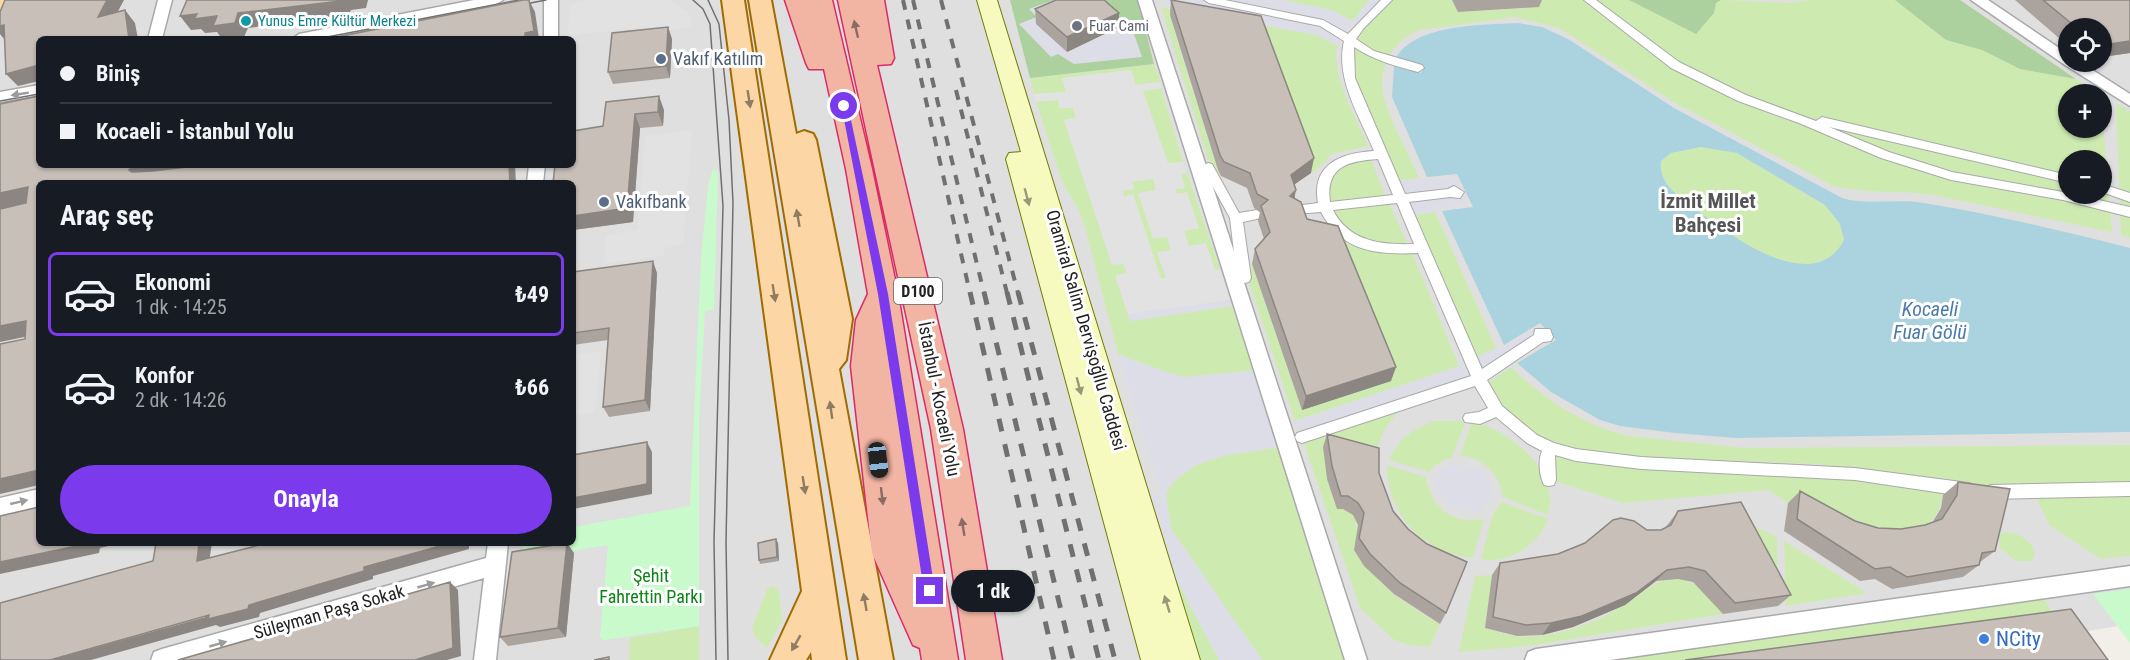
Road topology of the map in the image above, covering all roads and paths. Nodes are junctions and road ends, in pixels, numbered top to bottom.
1 (3, 0) edge
2 (165, 0) edge
3 (496, 0) edge
4 (551, 0) edge
5 (797, 0) edge
6 (820, 0) edge
7 (849, 0) edge
8 (872, 0) edge
9 (970, 0) edge
10 (987, 0) edge
11 (1145, 0) edge
12 (1157, 0) edge
13 (1209, 0) edge
14 (1387, 0) edge
15 (1589, 0) edge
16 (1978, 0) edge
17 (753, 1) edge
18 (0, 9) edge
19 (156, 36) edge
20 (314, 36) edge
21 (551, 36) edge
22 (1349, 39) junction
23 (2058, 54) edge
24 (1414, 67) dead end
25 (2086, 72) edge
26 (36, 91) edge
27 (0, 97) edge
28 (2130, 101) edge
29 (1776, 110) junction
30 (1382, 154) junction
31 (1208, 167) junction
32 (858, 169) junction
33 (2058, 177) edge
34 (2112, 192) edge
35 (1451, 193) dead end
36 (1401, 198) junction
37 (2130, 198) edge
38 (1325, 207) junction
39 (1295, 210) edge
40 (2130, 212) edge
41 (1257, 215) dead end
42 (1236, 218) junction
43 (1422, 248) junction
44 (1244, 278) junction
45 (916, 283) junction
46 (1541, 337) dead end
47 (1478, 379) junction
48 (1497, 410) junction
49 (1470, 418) dead end
50 (1302, 437) dead end
51 (1551, 448) junction
52 (1549, 480) dead end
53 (2130, 489) edge
54 (36, 499) edge
55 (0, 507) edge
56 (498, 546) edge
57 (496, 565) junction
58 (2130, 576) edge
59 (820, 587) junction
60 (162, 660) edge
61 (485, 660) edge
62 (787, 660) edge
63 (829, 660) edge
64 (876, 660) edge
65 (939, 660) edge
66 (984, 660) edge
67 (1157, 660) edge
68 (1184, 660) edge
69 (1356, 660) edge
70 (1366, 660) edge
71 (1536, 660) edge

1 - 18 main road
2 - 19 street
3 - 20 street
4 - 21 street
5 - 32 highway
6 - 32 highway, D100
45 -> 7 highway, İstanbul - Kocaeli Yolu / D100
8 - 45 highway
9 -> 67 main road, Oramiral Salim Dervişoğllu Caddesi
68 -> 10 main road, Oramiral Salim Dervişoğllu Caddesi
11 - 69 street
12 - 31 street
13 - 22 street
14 - 22 street
15 - 29 street
16 - 23 street
17 -> 59 main road
64 -> 17 main road
22 - 24 street
22 - 30 street
25 - 28 street
26 -> 27 street
29 - 33 street
29 - 40 street
30 - 36 street
30 - 38 street
31 - 42 street
31 - 44 street
32 -> 65 highway, D100
34 - 37 street
35 - 36 street
36 - 38 street
36 - 43 street
38 - 39 street
38 - 43 street
41 - 42 street
42 - 44 street
43 - 47 street
44 - 70 street
66 -> 45 highway, İstanbul - Kocaeli Yolu / D100
46 - 47 street
47 - 48 street
47 - 50 street
48 - 49 street
48 - 51 street
51 - 52 street
51 - 53 street
55 -> 54 street
56 - 57 street
60 -> 57 street, Süleyman Paşa Sokak
57 - 61 street
58 - 71 street
59 -> 62 main road
59 - 63 main road

